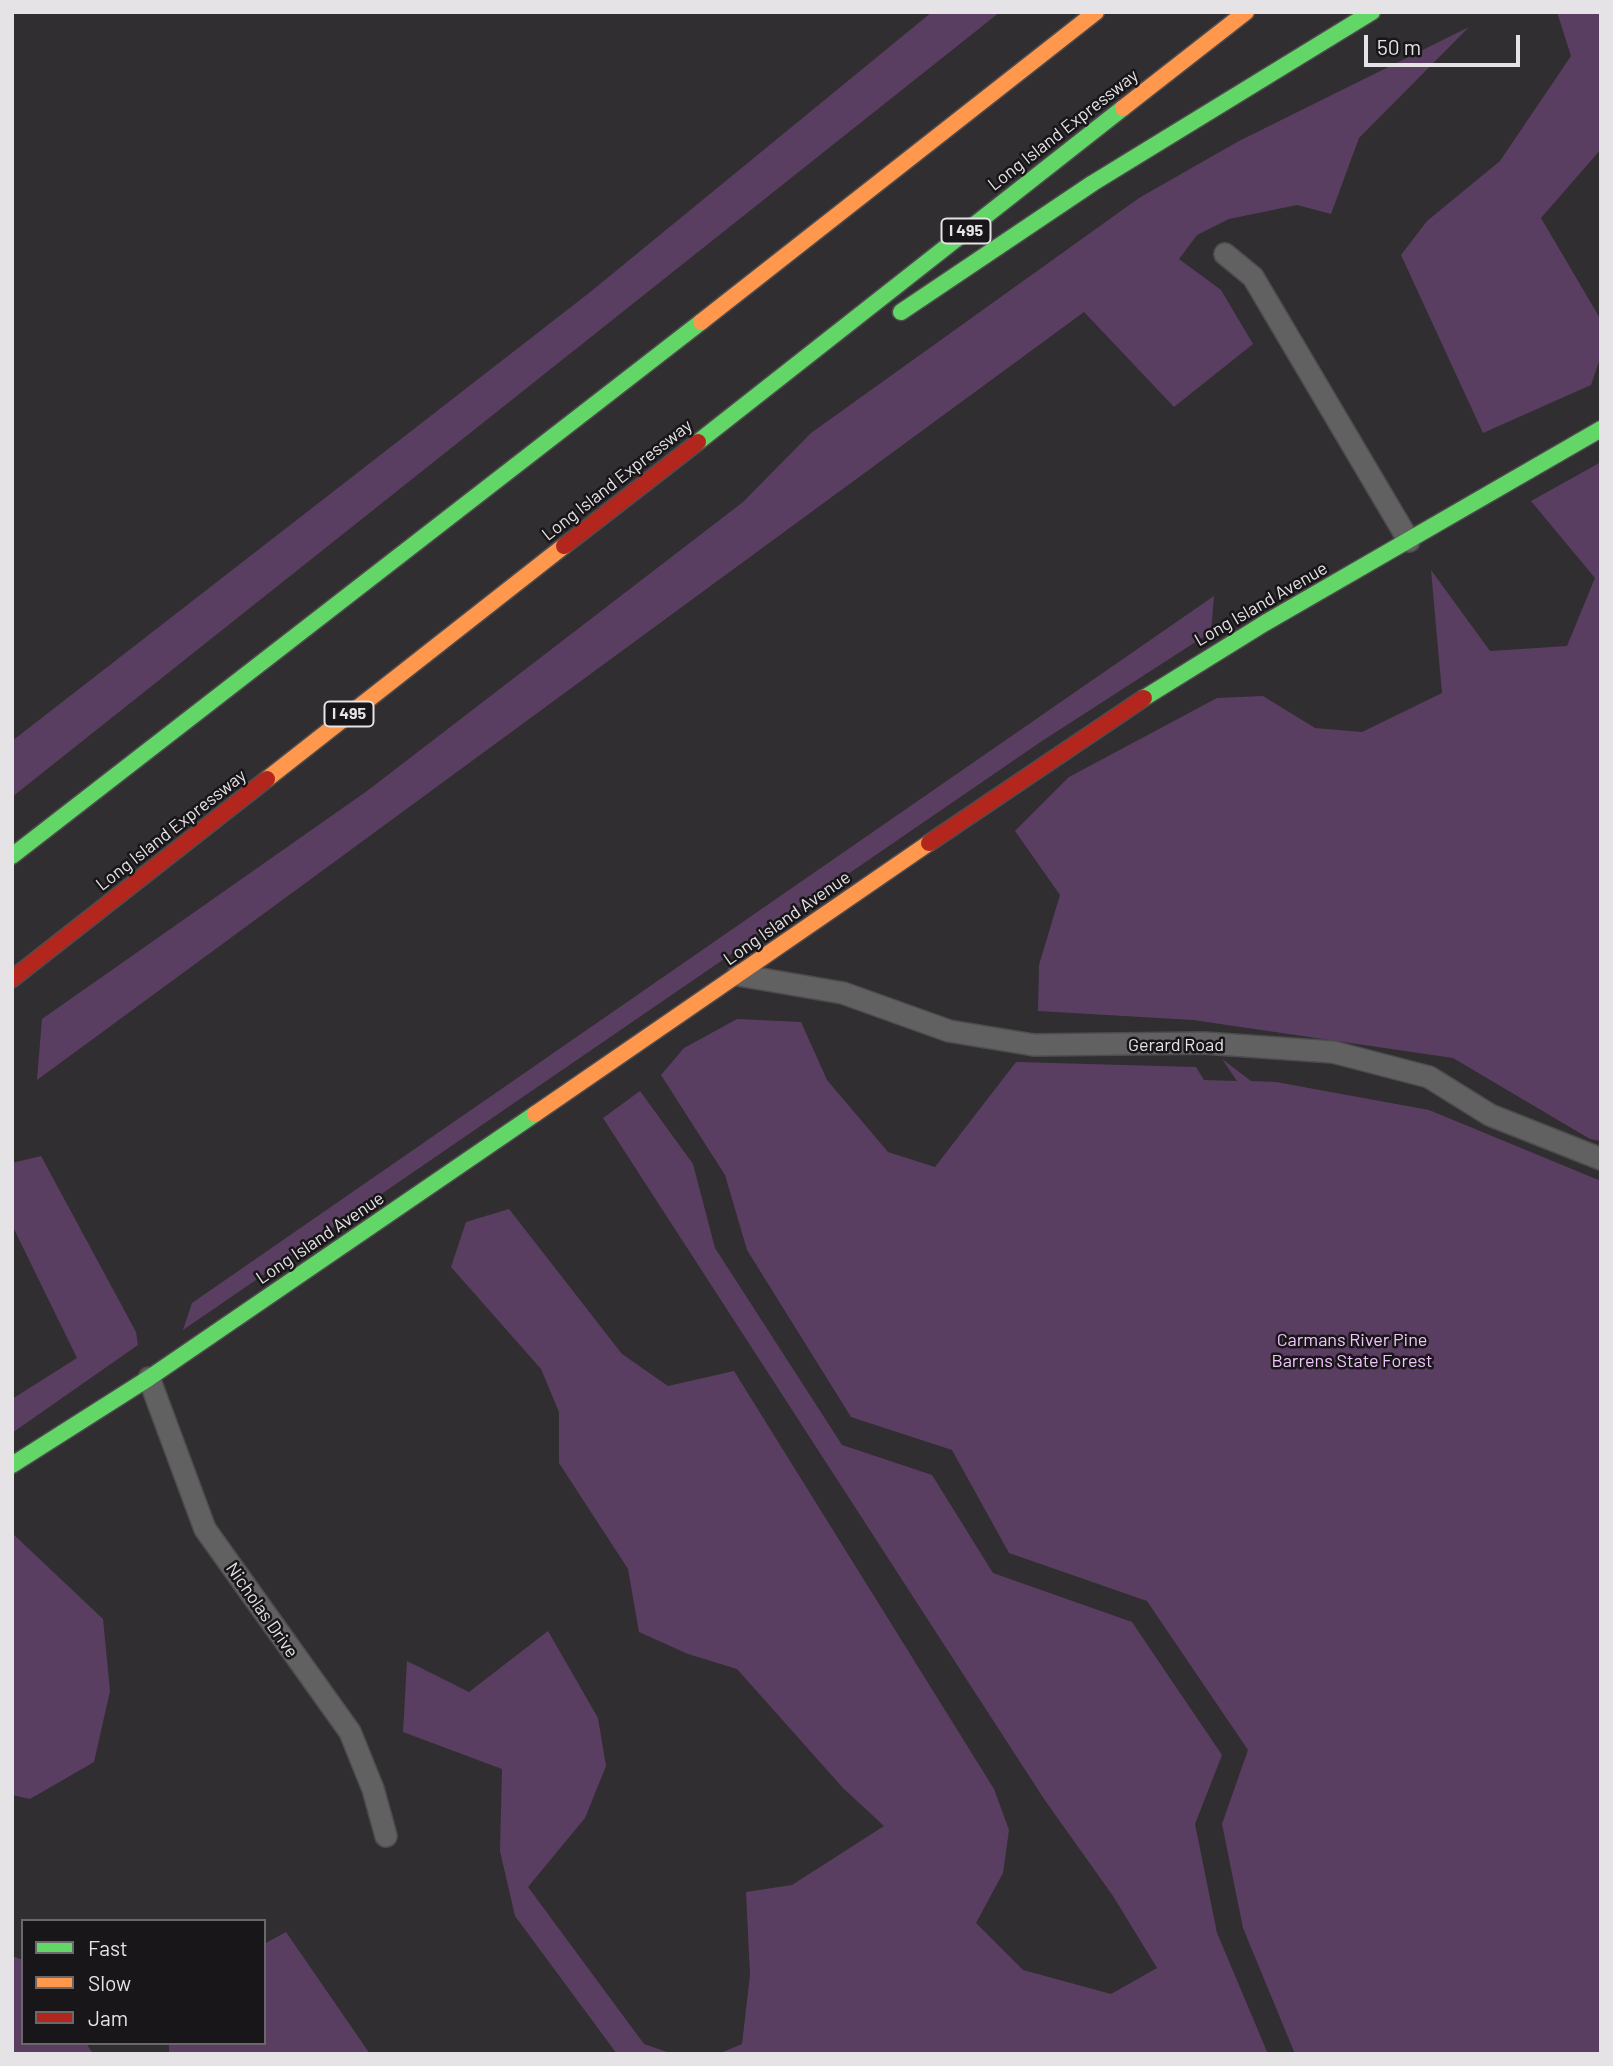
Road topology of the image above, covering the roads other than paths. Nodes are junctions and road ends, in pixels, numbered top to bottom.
1 (1096, 12) edge
2 (1246, 12) edge
3 (1372, 12) edge
4 (969, 92) dead end
5 (883, 179) junction
6 (1226, 254) dead end
7 (890, 320) dead end
8 (816, 371) dead end
9 (1601, 429) edge
10 (687, 449) junction
11 (1409, 541) junction
12 (12, 856) edge
13 (738, 975) junction
14 (12, 979) edge
15 (1601, 1159) edge
16 (149, 1378) junction
17 (12, 1465) edge
18 (386, 1836) dead end

1 - 5 main road
2 - 10 main road, Long Island Expressway / I 495
3 - 7 main road
4 - 5 main road
5 - 12 main road
6 - 11 street
8 - 10 main road
9 - 11 main road, Long Island Avenue
10 - 14 main road, Long Island Expressway / I 495
11 - 13 main road, Long Island Avenue
13 - 15 street, Gerard Road
13 - 16 main road, Long Island Avenue
16 - 17 main road, Long Island Avenue
16 - 18 street, Nicholas Drive

